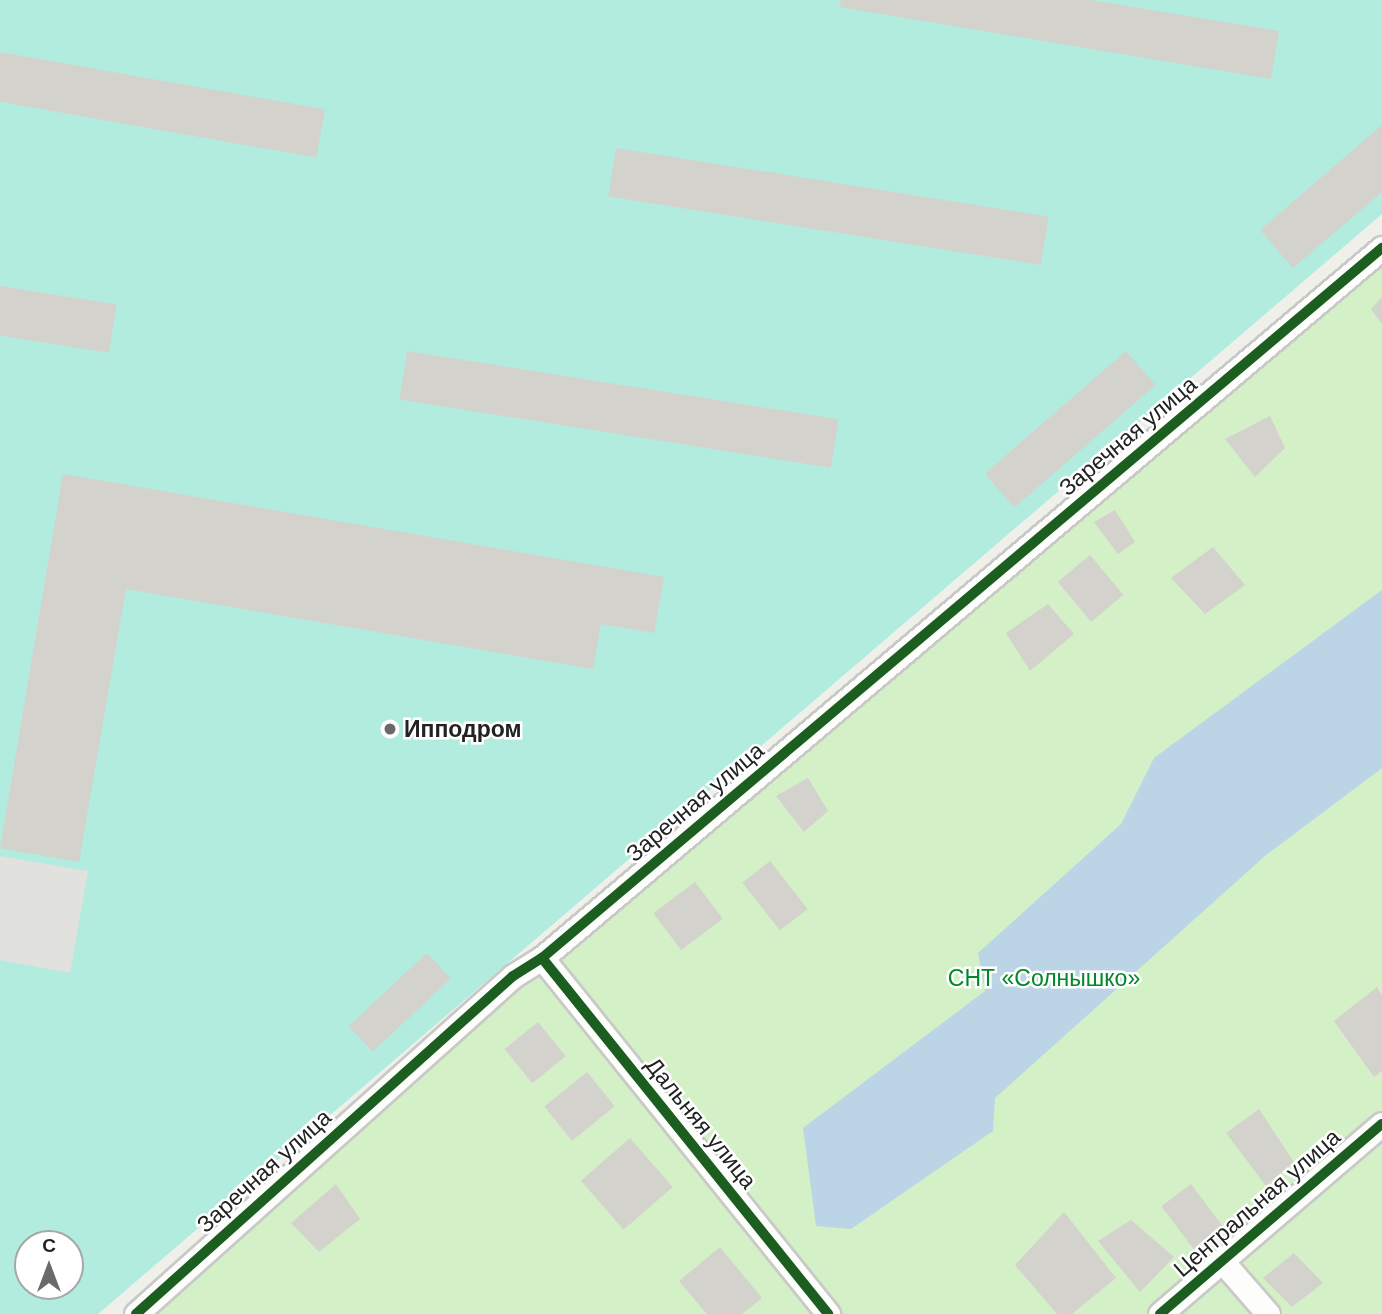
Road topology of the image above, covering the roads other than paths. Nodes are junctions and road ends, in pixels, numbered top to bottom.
1 (1382, 248) edge
2 (542, 958) junction
3 (1382, 1124) edge
4 (1222, 1261) junction
5 (136, 1314) edge
6 (828, 1314) edge
7 (1160, 1314) edge
8 (1268, 1314) edge

1 - 2 street, Заречная улица
2 - 5 street, Заречная улица
2 - 6 street, Дальняя улица
3 - 4 street, Центральная улица
4 - 7 street, Центральная улица
4 - 8 street

